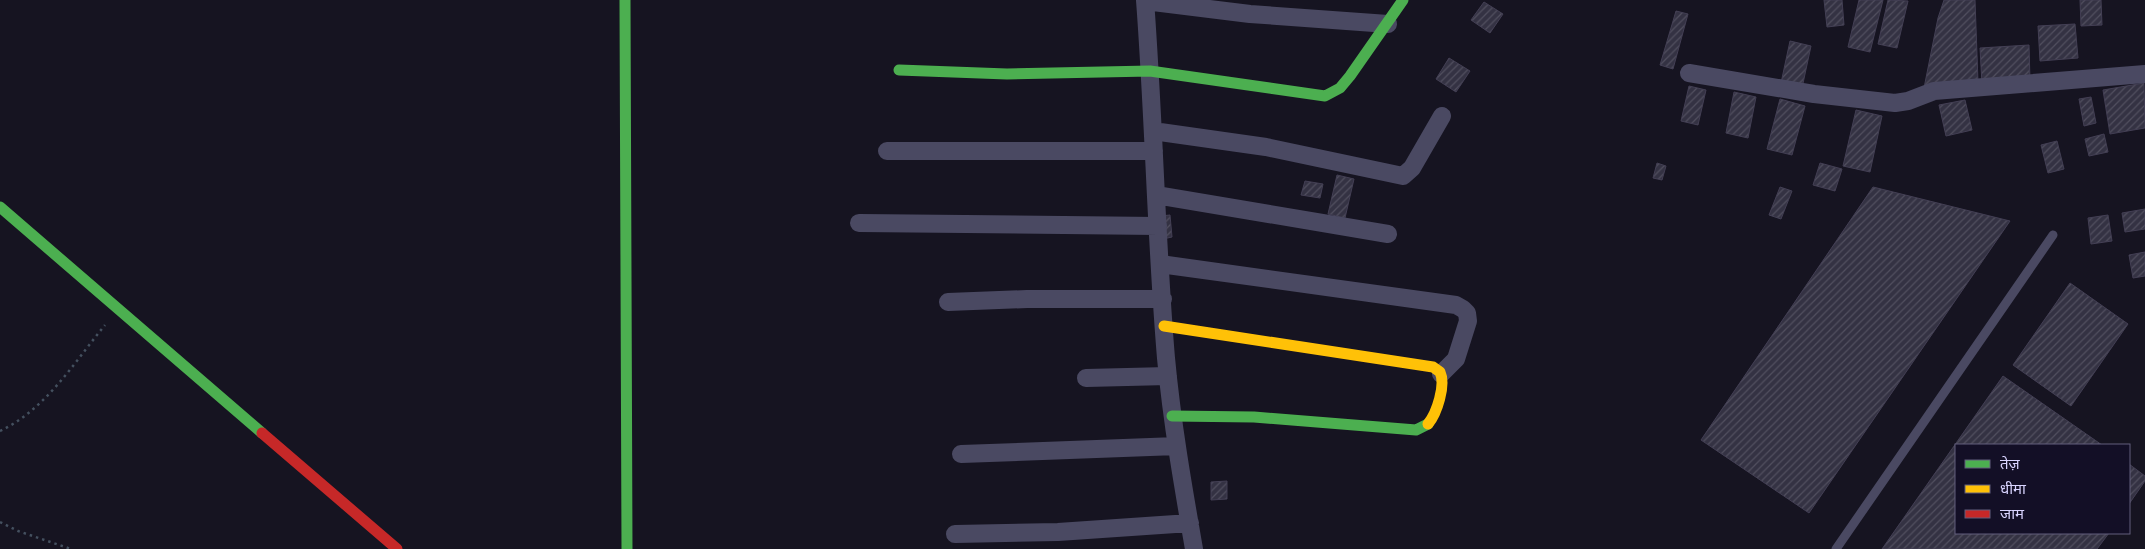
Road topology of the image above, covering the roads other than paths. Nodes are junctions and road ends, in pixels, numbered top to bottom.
1 (625, 0) edge
2 (1145, 0) edge
3 (1403, 0) edge
4 (1388, 24) junction
5 (899, 70) dead end
6 (1150, 71) junction
7 (1689, 73) dead end
8 (2145, 74) edge
9 (1442, 116) dead end
10 (1153, 131) junction
11 (887, 151) dead end
12 (1154, 152) junction
13 (1156, 194) junction
14 (0, 207) edge
15 (859, 223) dead end
16 (1158, 226) junction
17 (1388, 234) dead end
18 (2053, 235) dead end
19 (1160, 264) junction
20 (1163, 299) junction
21 (948, 302) dead end
22 (1164, 326) junction
23 (1442, 374) junction
24 (1168, 376) junction
25 (1086, 378) dead end
26 (1172, 416) junction
27 (1177, 446) junction
28 (962, 454) dead end
29 (1190, 523) junction
30 (955, 534) dead end
31 (397, 549) edge
32 (627, 549) edge
33 (1194, 549) edge
34 (1836, 549) edge

1 - 32 street
2 - 4 street
2 - 6 street
3 - 4 street
4 - 6 street
5 - 6 street
6 - 10 street
7 - 8 street
9 - 10 street
10 - 12 street
11 - 12 street
12 - 13 street
13 - 16 street
13 - 17 street
14 - 31 street
15 - 16 street
16 - 19 street
18 - 34 lane
19 - 20 street
19 - 23 street
20 - 21 street
20 - 22 street
22 - 23 street
22 - 24 street
23 - 26 street
24 - 25 street
24 - 26 street
26 - 27 street
27 - 28 street
27 - 29 street
29 - 30 street
29 - 33 street

